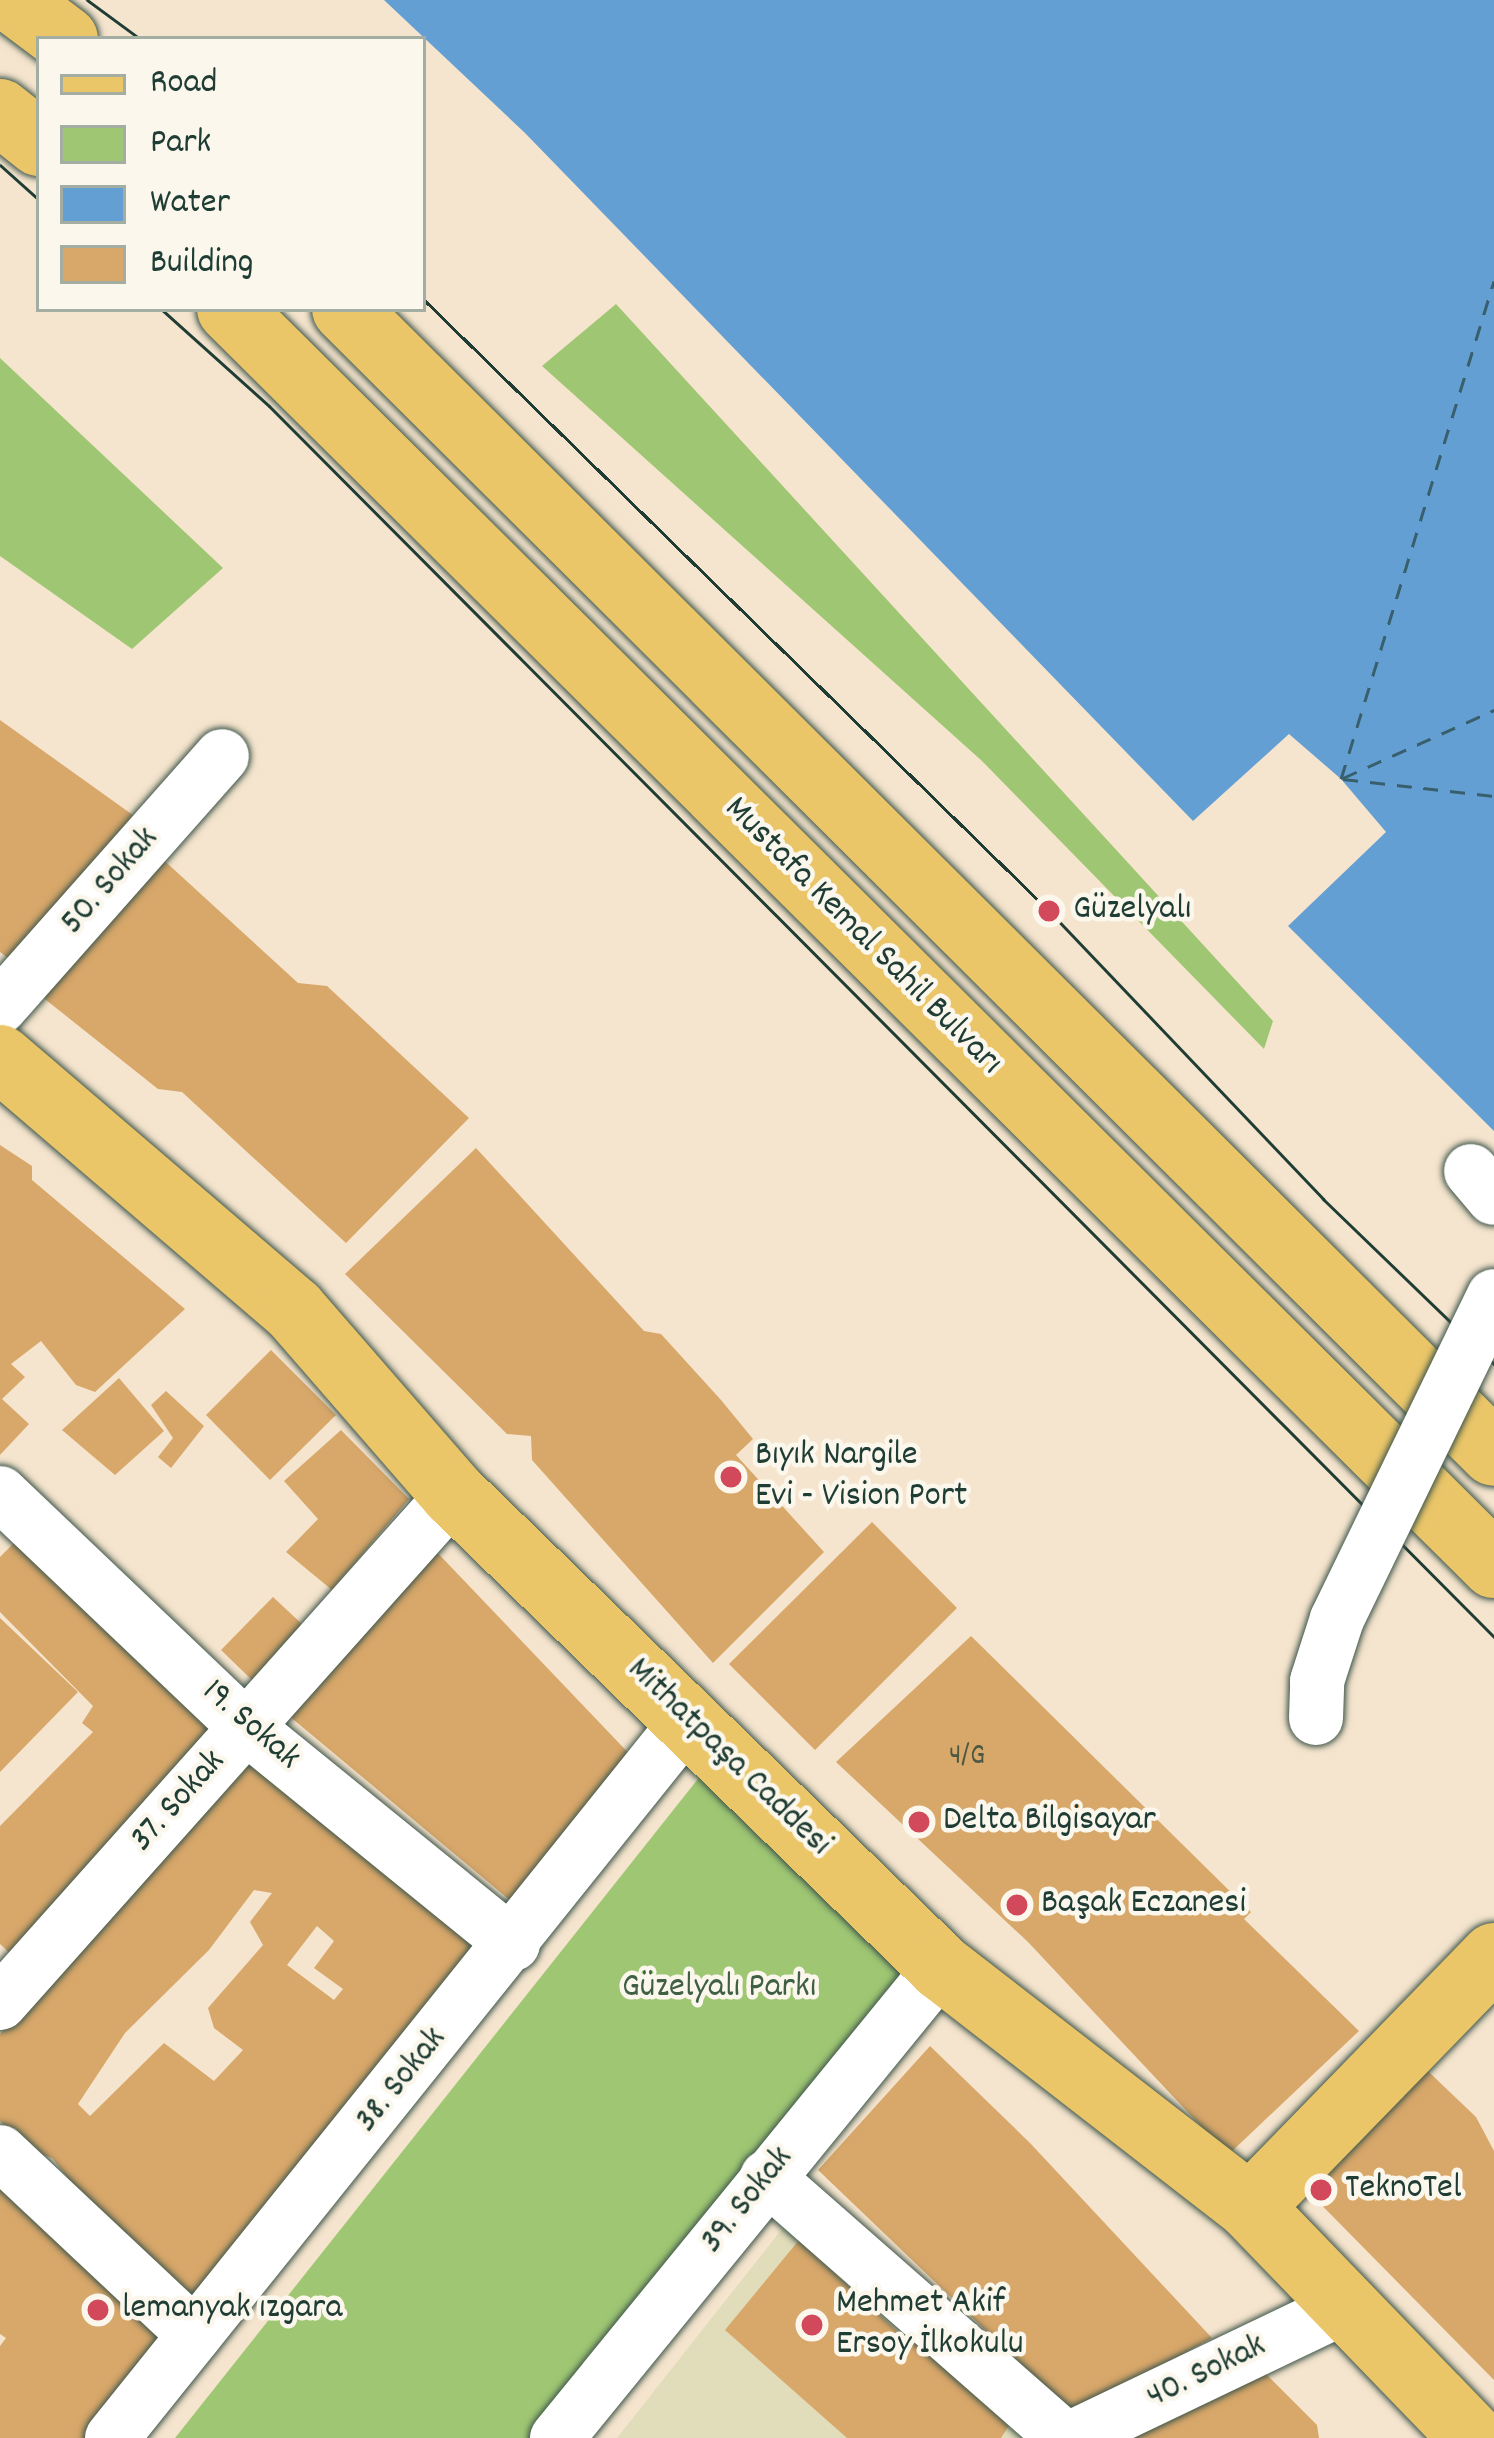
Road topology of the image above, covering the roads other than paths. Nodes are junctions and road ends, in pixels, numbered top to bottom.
1 (13, 0) edge
2 (61, 36) edge
3 (0, 112) edge
4 (36, 140) edge
5 (233, 312) edge
6 (348, 312) edge
7 (222, 756) dead end
8 (0, 1007) edge
9 (0, 1058) edge
10 (1494, 1296) edge
11 (1494, 1453) edge
12 (454, 1494) junction
13 (4, 1503) edge
14 (1494, 1565) edge
15 (1316, 1718) dead end
16 (688, 1720) junction
17 (246, 1727) junction
18 (513, 1944) junction
19 (1494, 1956) edge
20 (941, 1966) junction
21 (0, 2002) edge
22 (0, 2152) edge
23 (767, 2177) junction
24 (1250, 2207) junction
25 (1342, 2308) junction
26 (195, 2335) junction
27 (112, 2438) edge
28 (557, 2438) edge
29 (1067, 2438) edge
30 (1473, 2438) edge

1 - 2 main road
3 - 4 main road
5 - 14 main road, Mustafa Kemal Sahil Bulvarı
6 - 11 main road
7 - 8 street, 50. Sokak
9 - 12 main road, Mithatpaşa Caddesi
10 - 15 street, bridge
12 - 16 main road, Mithatpaşa Caddesi
12 - 17 street, 37. Sokak
13 - 17 street, 19. Sokak
16 - 18 street, 38. Sokak
16 - 20 main road, Mithatpaşa Caddesi
17 - 18 street, 19. Sokak
17 - 21 street, 37. Sokak
18 - 26 street, 38. Sokak
19 - 24 main road
20 - 23 street, 39. Sokak
20 - 24 main road, Mithatpaşa Caddesi
22 - 26 street
23 - 28 street, 39. Sokak
23 - 29 street
24 - 25 main road, Mithatpaşa Caddesi
25 - 29 street, 40. Sokak
25 - 30 main road, Mithatpaşa Caddesi
26 - 27 street, 38. Sokak

